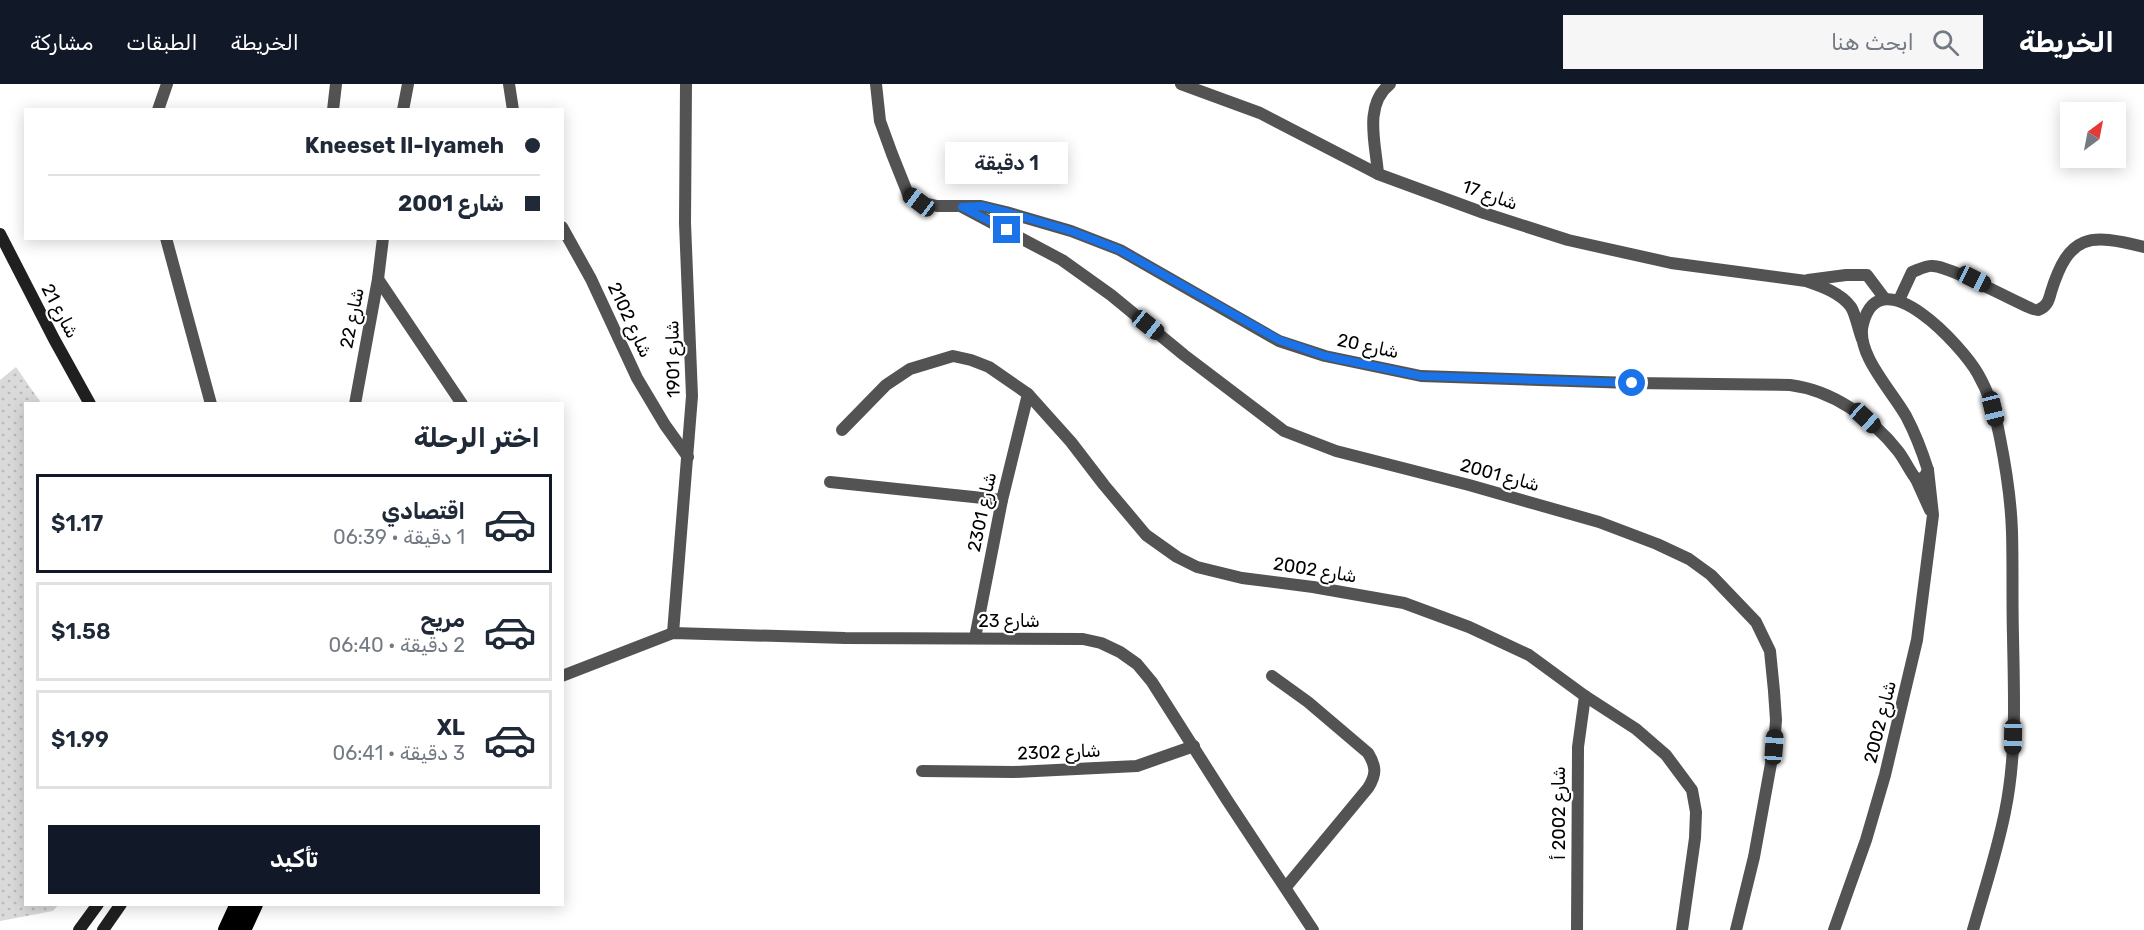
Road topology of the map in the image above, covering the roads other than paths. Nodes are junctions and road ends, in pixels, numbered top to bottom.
1 (167, 84) edge
2 (336, 84) edge
3 (408, 84) edge
4 (509, 84) edge
5 (686, 84) edge
6 (876, 84) edge
7 (1181, 84) edge
8 (1390, 84) edge
9 (159, 108) edge
10 (333, 108) edge
11 (404, 108) edge
12 (513, 108) edge
13 (1378, 174) junction
14 (962, 207) junction
15 (564, 230) edge
16 (0, 234) edge
17 (167, 240) edge
18 (383, 240) edge
19 (2144, 247) edge
20 (378, 279) junction
21 (1806, 281) junction
22 (1885, 299) junction
23 (1899, 300) junction
24 (1864, 348) junction
25 (1028, 394) junction
26 (89, 402) edge
27 (210, 402) edge
28 (355, 402) edge
29 (461, 402) edge
30 (842, 430) dead end
31 (688, 457) junction
32 (1928, 470) junction
33 (1916, 479) junction
34 (830, 483) dead end
35 (1002, 500) junction
36 (1933, 515) junction
37 (673, 633) junction
38 (975, 638) junction
39 (564, 675) edge
40 (1272, 676) dead end
41 (1585, 696) junction
42 (1194, 746) junction
43 (922, 771) dead end
44 (1286, 886) junction
45 (97, 906) edge
46 (120, 906) edge
47 (247, 906) edge
48 (248, 906) edge
49 (79, 930) edge
50 (103, 930) edge
51 (227, 930) edge
52 (242, 930) edge
53 (1313, 930) edge
54 (1577, 930) edge
55 (1682, 930) edge
56 (1736, 930) edge
57 (1834, 930) edge
58 (1973, 930) edge

1 - 9 street
2 - 10 street
3 - 11 street
4 - 12 street
5 - 31 street, شارع 1901
6 - 14 street, شارع 20
7 - 13 street, شارع 17
8 - 13 street
13 - 21 street, شارع 17
14 - 33 street, شارع 20
14 - 56 street, شارع 2001
15 - 31 street, شارع 2102
16 - 26 main road, شارع 21
17 - 27 street
18 - 20 street, شارع 22
19 - 23 street
20 - 28 street, شارع 22
20 - 29 street
21 - 22 street, شارع 17
21 - 24 street, شارع 17
22 - 23 street
22 - 24 street
23 - 58 street
24 - 32 street, شارع 17
25 - 30 street, شارع 2002
25 - 35 street, شارع 2301
25 - 41 street, شارع 2002
31 - 37 street, شارع 1901
32 - 33 street
32 - 36 street, شارع 2002
33 - 36 street
34 - 35 street
35 - 38 street, شارع 2301
36 - 57 street, شارع 2002
37 - 38 street, شارع 23
37 - 39 street, شارع 23
38 - 42 street, شارع 23
40 - 44 street
41 - 54 street, شارع 2002 أ
41 - 55 street, شارع 2002
42 - 43 street, شارع 2302
42 - 44 street, شارع 23
44 - 53 street, شارع 23
45 - 49 main road
46 - 50 main road
47 - 51 highway
48 - 52 highway

